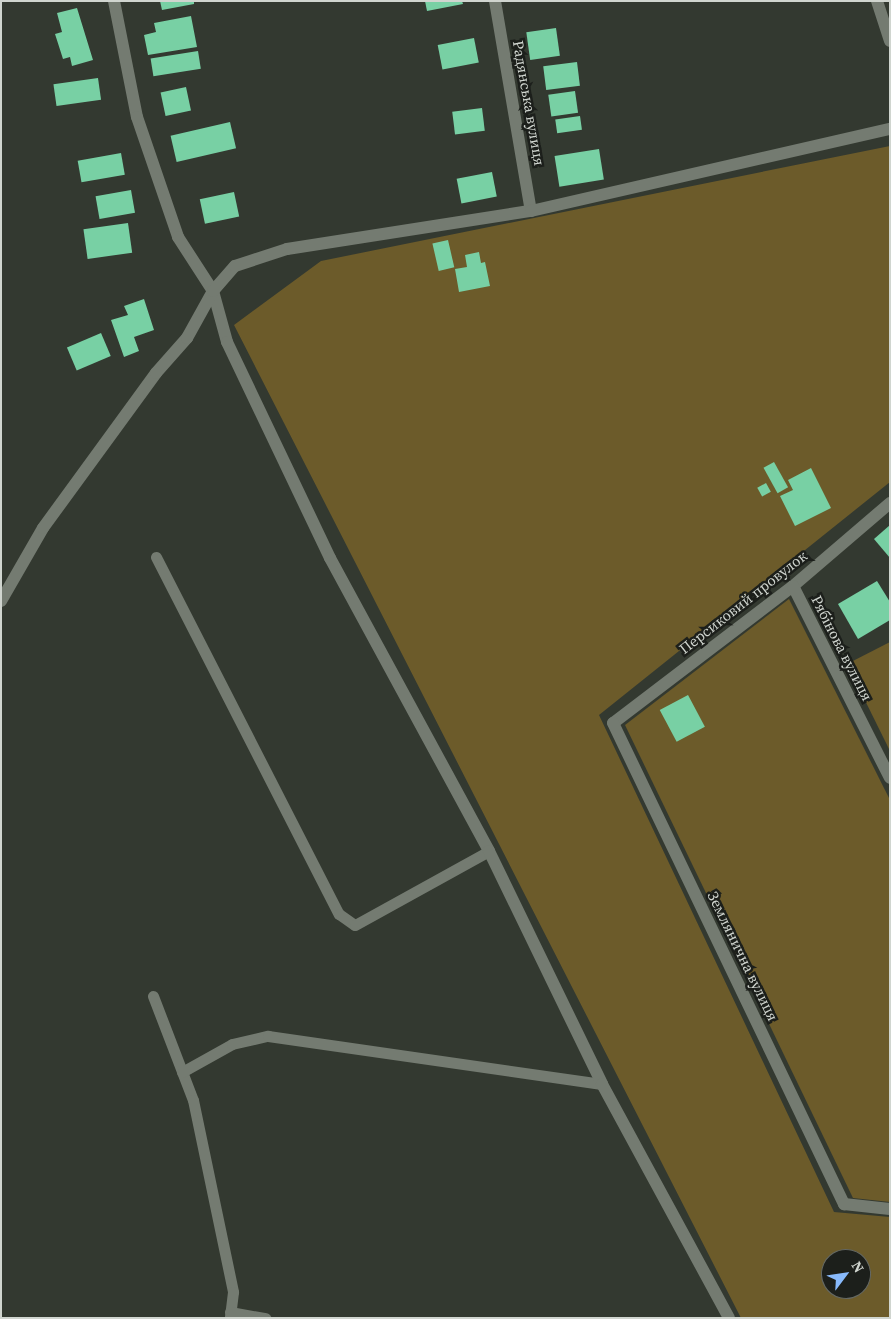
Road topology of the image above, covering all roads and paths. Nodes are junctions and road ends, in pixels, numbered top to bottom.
1 (114, 1) edge
2 (495, 1) edge
3 (877, 1) edge
4 (890, 41) edge
5 (890, 129) edge
6 (531, 211) junction
7 (213, 291) junction
8 (890, 504) edge
9 (156, 557) dead end
10 (793, 586) junction
11 (1, 601) edge
12 (613, 722) joint
13 (890, 778) edge
14 (488, 850) junction
15 (153, 996) dead end
16 (182, 1072) junction
17 (602, 1084) junction
18 (890, 1209) edge
19 (230, 1315) edge
20 (265, 1318) edge
21 (729, 1318) edge

1 - 7 street
2 - 6 street, Радянська вулиця
3 - 4 street
5 - 6 street
6 - 7 street
7 - 11 street
7 - 14 street
8 - 10 street, Персиковий провулок
9 - 14 lane
10 - 12 street, Персиковий провулок
10 - 13 street, Рябінова вулиця
12 - 18 street, Землянична вулиця
14 - 17 street
15 - 16 lane
16 - 17 lane
16 - 19 lane
17 - 21 street
19 - 20 lane

